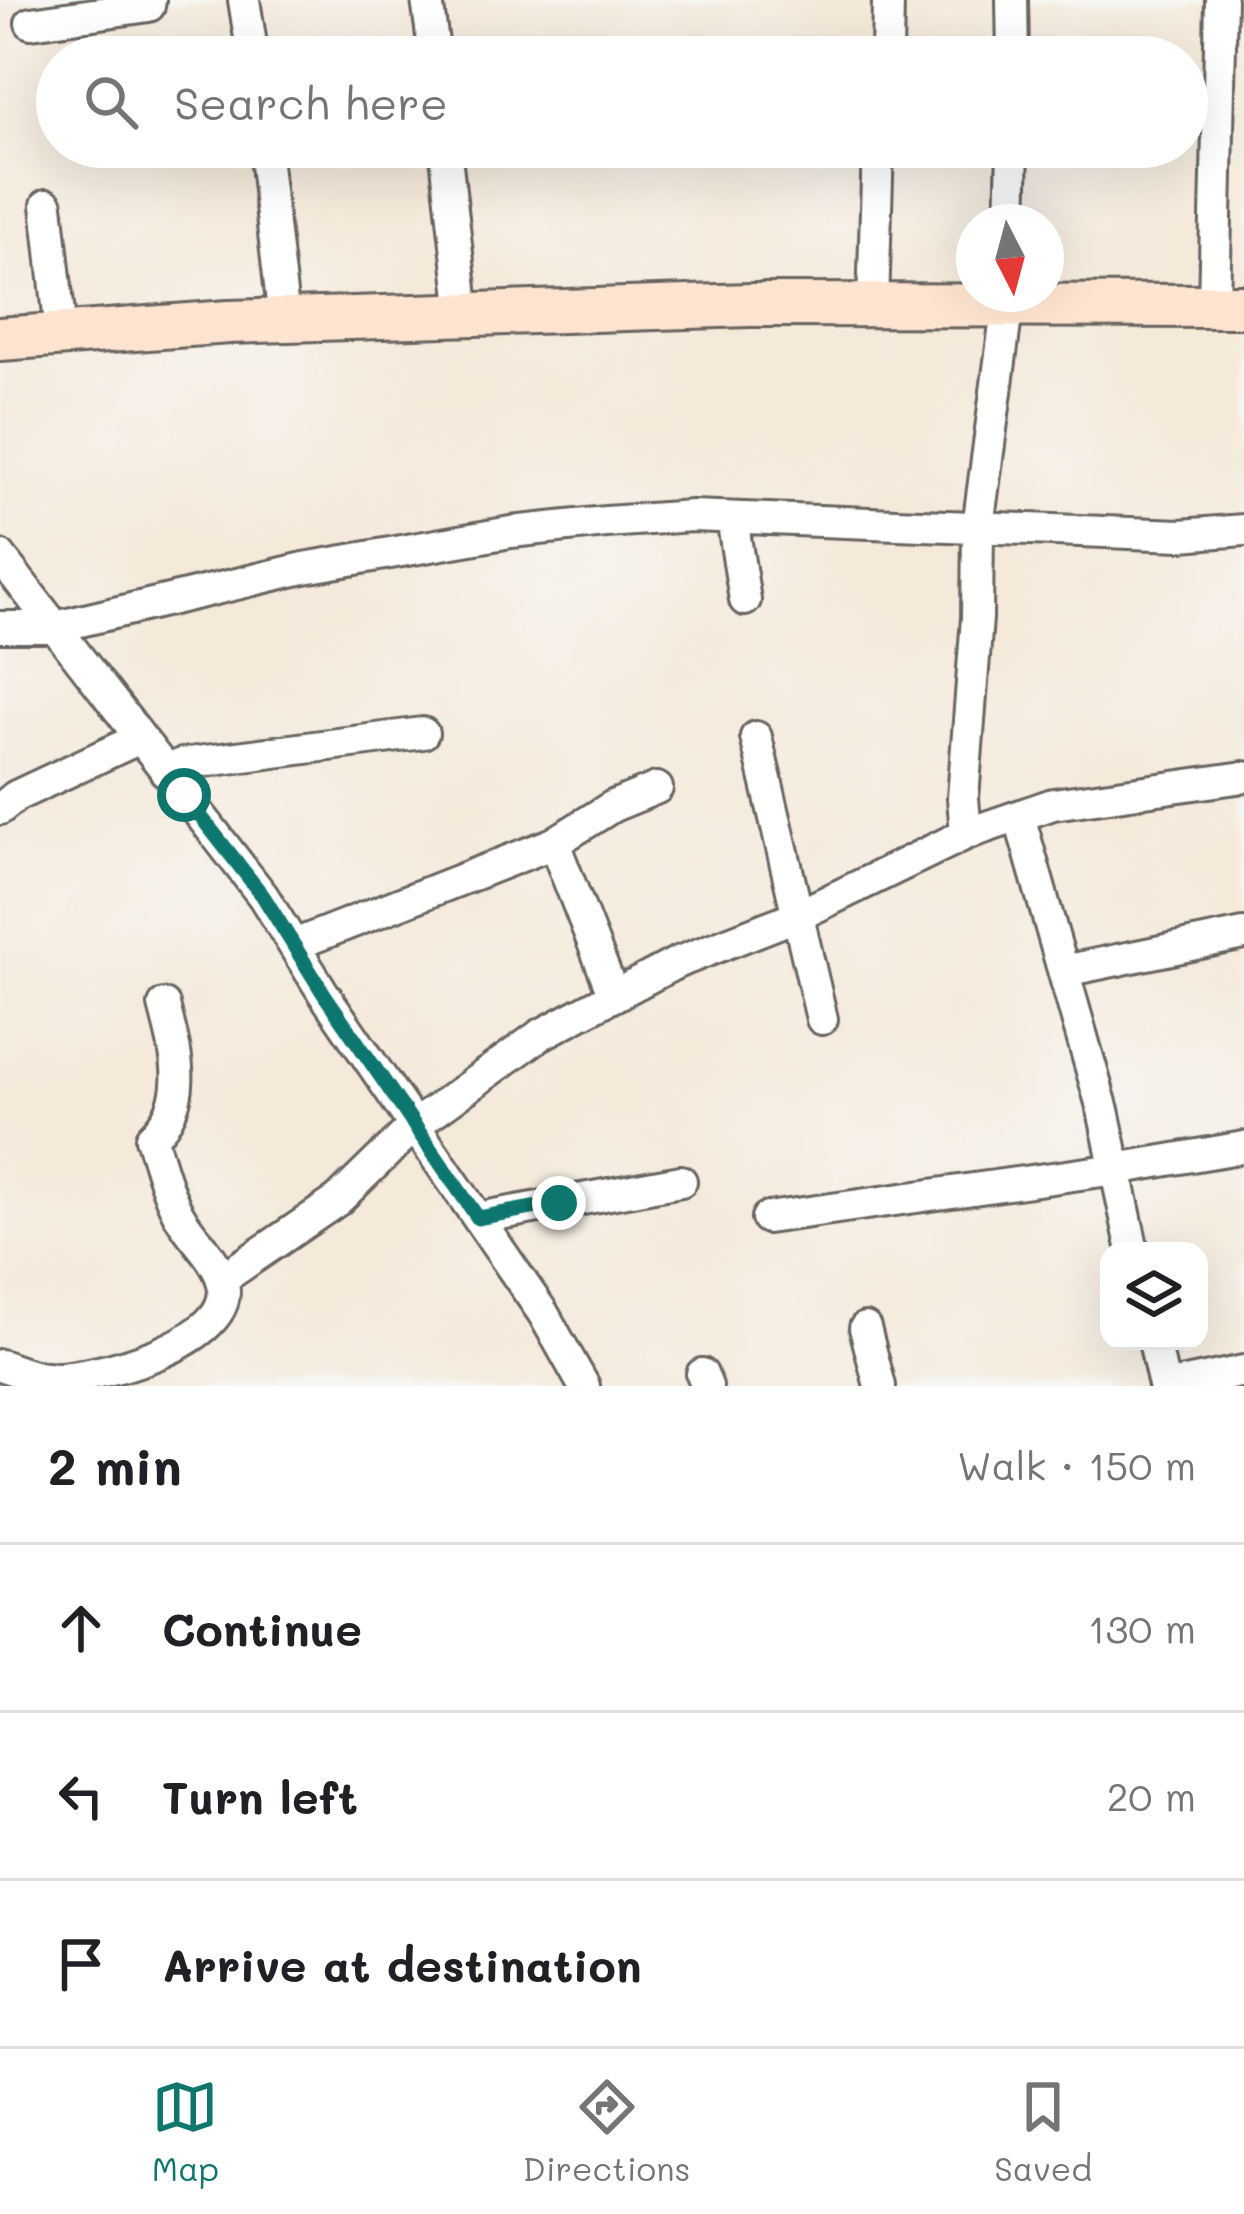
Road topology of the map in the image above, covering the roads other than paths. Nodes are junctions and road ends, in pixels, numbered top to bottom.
1 (150, 0) edge
2 (244, 0) edge
3 (427, 0) edge
4 (888, 0) edge
5 (1012, 0) edge
6 (1221, 0) edge
7 (31, 23) dead end
8 (250, 36) edge
9 (432, 36) edge
10 (887, 36) edge
11 (1013, 36) edge
12 (1208, 101) edge
13 (266, 168) edge
14 (447, 168) edge
15 (877, 168) edge
16 (1012, 168) edge
17 (1207, 168) edge
18 (1011, 204) edge
19 (47, 205) dead end
20 (1064, 300) edge
21 (956, 301) edge
22 (873, 304) junction
23 (1229, 305) edge
24 (1007, 312) edge
25 (464, 315) junction
26 (284, 320) junction
27 (61, 333) junction
28 (0, 339) edge
29 (732, 518) junction
30 (978, 527) junction
31 (1244, 530) edge
32 (0, 556) edge
33 (745, 600) dead end
34 (0, 627) edge
35 (55, 627) junction
36 (423, 733) dead end
37 (756, 737) dead end
38 (140, 738) junction
39 (165, 771) junction
40 (1244, 777) edge
41 (657, 788) dead end
42 (0, 809) edge
43 (1019, 816) junction
44 (966, 834) junction
45 (554, 843) junction
46 (796, 916) junction
47 (1244, 934) edge
48 (294, 945) junction
49 (1064, 971) junction
50 (614, 996) junction
51 (164, 1005) dead end
52 (823, 1019) dead end
53 (415, 1125) junction
54 (1244, 1147) edge
55 (1116, 1169) junction
56 (681, 1181) dead end
57 (478, 1218) junction
58 (767, 1218) dead end
59 (1131, 1242) edge
60 (222, 1279) junction
61 (865, 1328) dead end
62 (1157, 1350) edge
63 (0, 1365) edge
64 (1244, 1371) edge
65 (61, 1381) edge
66 (584, 1386) edge
67 (880, 1386) edge
68 (1168, 1386) edge

1 - 7 street
2 - 8 street
3 - 9 street
4 - 10 street
5 - 11 street
6 - 12 street
13 - 26 street
14 - 25 street
15 - 22 street
16 - 18 street
17 - 23 street
19 - 27 street
20 - 23 street
21 - 22 street
22 - 25 street
24 - 30 street
25 - 26 street
26 - 27 street
27 - 28 street
29 - 30 street
29 - 33 street
29 - 35 street
30 - 31 street
30 - 44 street
32 - 35 street
34 - 35 street
35 - 38 street
36 - 39 street
37 - 46 street
38 - 39 street
38 - 42 street
39 - 48 street
40 - 43 street
41 - 45 street
43 - 44 street
43 - 49 street
44 - 46 street
45 - 48 street
45 - 50 street
46 - 50 street
46 - 52 street
47 - 49 street
48 - 53 street
49 - 55 street
50 - 53 street
51 - 60 street
53 - 57 street
53 - 60 street
54 - 55 street
55 - 58 street
55 - 59 street
56 - 57 street
57 - 66 street
60 - 65 street
61 - 67 street
62 - 68 street
63 - 65 street
64 - 68 street

